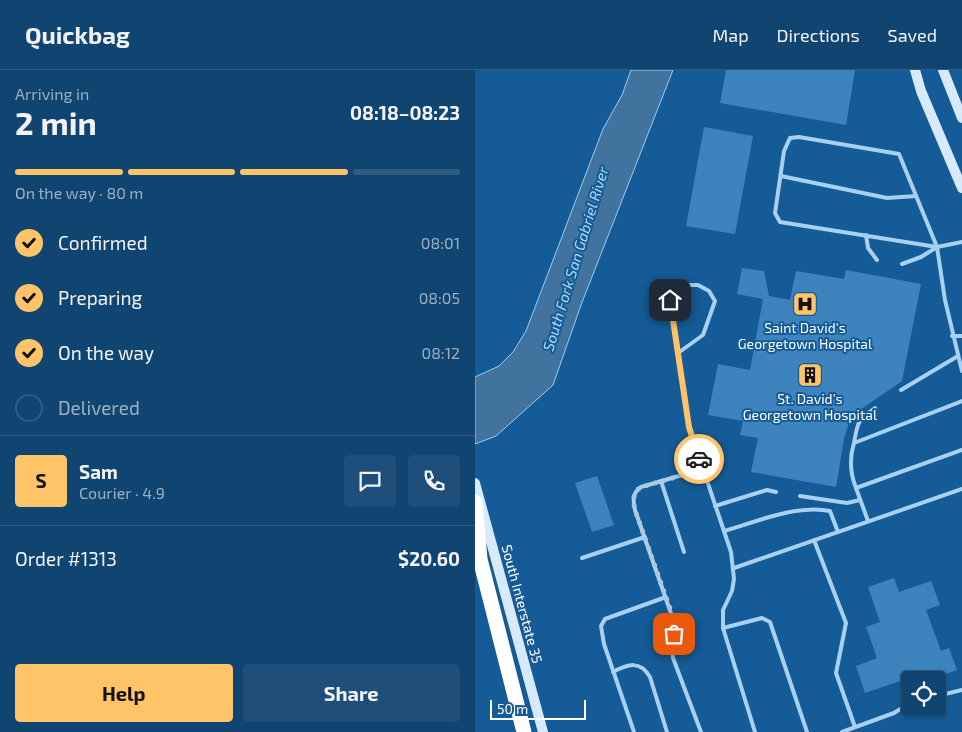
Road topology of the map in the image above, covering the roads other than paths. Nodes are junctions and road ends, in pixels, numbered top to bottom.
1 (915, 70) edge
2 (943, 70) edge
3 (962, 118) edge
4 (781, 176) junction
5 (962, 188) edge
6 (916, 196) junction
7 (866, 235) junction
8 (962, 242) edge
9 (937, 247) junction
10 (877, 260) dead end
11 (902, 264) dead end
12 (952, 336) junction
13 (962, 336) edge
14 (678, 353) junction
15 (958, 356) junction
16 (962, 371) edge
17 (901, 390) dead end
18 (962, 401) edge
19 (875, 408) dead end
20 (854, 443) junction
21 (962, 450) edge
22 (703, 469) junction
23 (661, 481) junction
24 (475, 483) edge
25 (856, 488) junction
26 (962, 488) edge
27 (776, 492) dead end
28 (800, 496) dead end
29 (860, 500) junction
30 (475, 502) edge
31 (715, 506) junction
32 (867, 521) junction
33 (724, 531) junction
34 (838, 532) junction
35 (645, 537) junction
36 (814, 540) junction
37 (684, 552) dead end
38 (582, 558) dead end
39 (734, 568) junction
40 (666, 597) junction
41 (723, 628) junction
42 (613, 672) junction
43 (962, 690) edge
44 (946, 694) edge
45 (901, 710) edge
46 (855, 727) junction
47 (524, 732) edge
48 (543, 732) edge
49 (634, 732) edge
50 (667, 732) edge
51 (701, 732) edge
52 (755, 732) edge
53 (807, 732) edge
54 (842, 732) edge

1 - 5 main road
2 - 3 main road
4 - 6 lane
4 - 6 lane
4 - 7 lane
6 - 9 lane
7 - 9 lane
7 - 10 lane
8 - 9 lane
9 - 11 lane
9 - 12 lane
12 - 13 lane
12 - 15 lane
14 - 14 lane
14 - 22 lane
15 - 16 lane
15 - 17 lane
18 - 20 lane
19 - 20 lane
20 - 25 lane
21 - 25 lane
22 - 23 lane
22 - 31 lane
23 - 35 lane
23 - 37 lane
24 - 48 main road, South Interstate 35
25 - 29 lane
26 - 32 lane
27 - 31 lane
28 - 29 lane
29 - 32 lane
30 - 47 highway
31 - 33 lane
32 - 34 lane
33 - 34 lane
33 - 39 lane
34 - 36 lane
35 - 38 lane
35 - 40 lane
36 - 39 lane
36 - 46 lane
39 - 41 lane
40 - 42 lane
40 - 51 lane
41 - 52 lane
41 - 53 lane
42 - 49 lane
42 - 50 lane
43 - 44 lane
45 - 46 lane
46 - 54 lane

